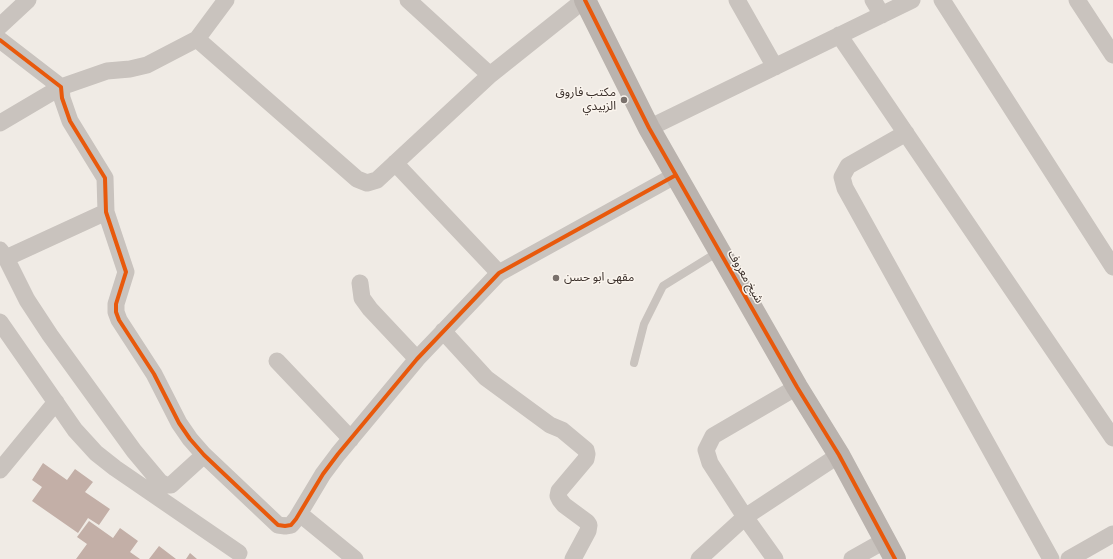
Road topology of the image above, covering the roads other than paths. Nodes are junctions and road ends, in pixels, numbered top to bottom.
1 (28, 0) edge
2 (226, 0) edge
3 (408, 0) edge
4 (584, 0) edge
5 (737, 0) edge
6 (873, 0) edge
7 (912, 0) edge
8 (942, 0) edge
9 (1077, 0) edge
10 (882, 14) junction
11 (0, 26) edge
12 (839, 35) junction
13 (197, 39) junction
14 (0, 40) edge
15 (1113, 55) edge
16 (775, 67) junction
17 (490, 75) junction
18 (61, 87) junction
19 (0, 123) edge
20 (649, 128) junction
21 (906, 133) junction
22 (395, 163) junction
23 (676, 175) junction
24 (106, 212) junction
25 (719, 252) junction
26 (3, 254) edge
27 (1113, 267) edge
28 (499, 273) junction
29 (360, 282) dead end
30 (0, 322) edge
31 (443, 331) junction
32 (417, 359) junction
33 (277, 360) dead end
34 (634, 363) dead end
35 (797, 387) junction
36 (56, 402) junction
37 (1113, 438) edge
38 (351, 439) junction
39 (204, 455) junction
40 (839, 455) junction
41 (0, 470) edge
42 (300, 514) junction
43 (745, 518) junction
44 (1113, 534) edge
45 (884, 541) junction
46 (239, 554) dead end
47 (355, 559) edge
48 (573, 559) edge
49 (698, 559) edge
50 (775, 559) edge
51 (852, 559) edge
52 (895, 559) edge
53 (1050, 559) edge
54 (1069, 559) edge

1 - 11 street
2 - 13 street
3 - 17 street
4 - 17 street
4 - 20 street, شیخ معروف
5 - 16 street
6 - 10 street
7 - 10 street
8 - 27 street
9 - 15 street
10 - 12 street
12 - 16 street
12 - 21 street
13 - 18 street
13 - 22 street
14 - 18 street
16 - 20 street
17 - 22 street
18 - 19 street
18 - 24 street
20 - 23 street, شیخ معروف
21 - 37 street
21 - 53 street
22 - 28 street
23 - 25 street, شیخ معروف
23 - 28 street
24 - 26 street
24 - 39 street
25 - 34 lane
25 - 35 street, شیخ معروف
26 - 39 street
28 - 31 street
29 - 32 street
30 - 36 street
31 - 32 street
31 - 48 street
32 - 38 street
33 - 38 street
35 - 40 street, شیخ معروف
35 - 43 street
36 - 41 street
36 - 46 street
38 - 42 street
39 - 42 street
40 - 43 street
40 - 45 street, شیخ معروف
42 - 47 street
43 - 49 street
43 - 50 street
44 - 54 street
45 - 51 street
45 - 52 street, شیخ معروف

